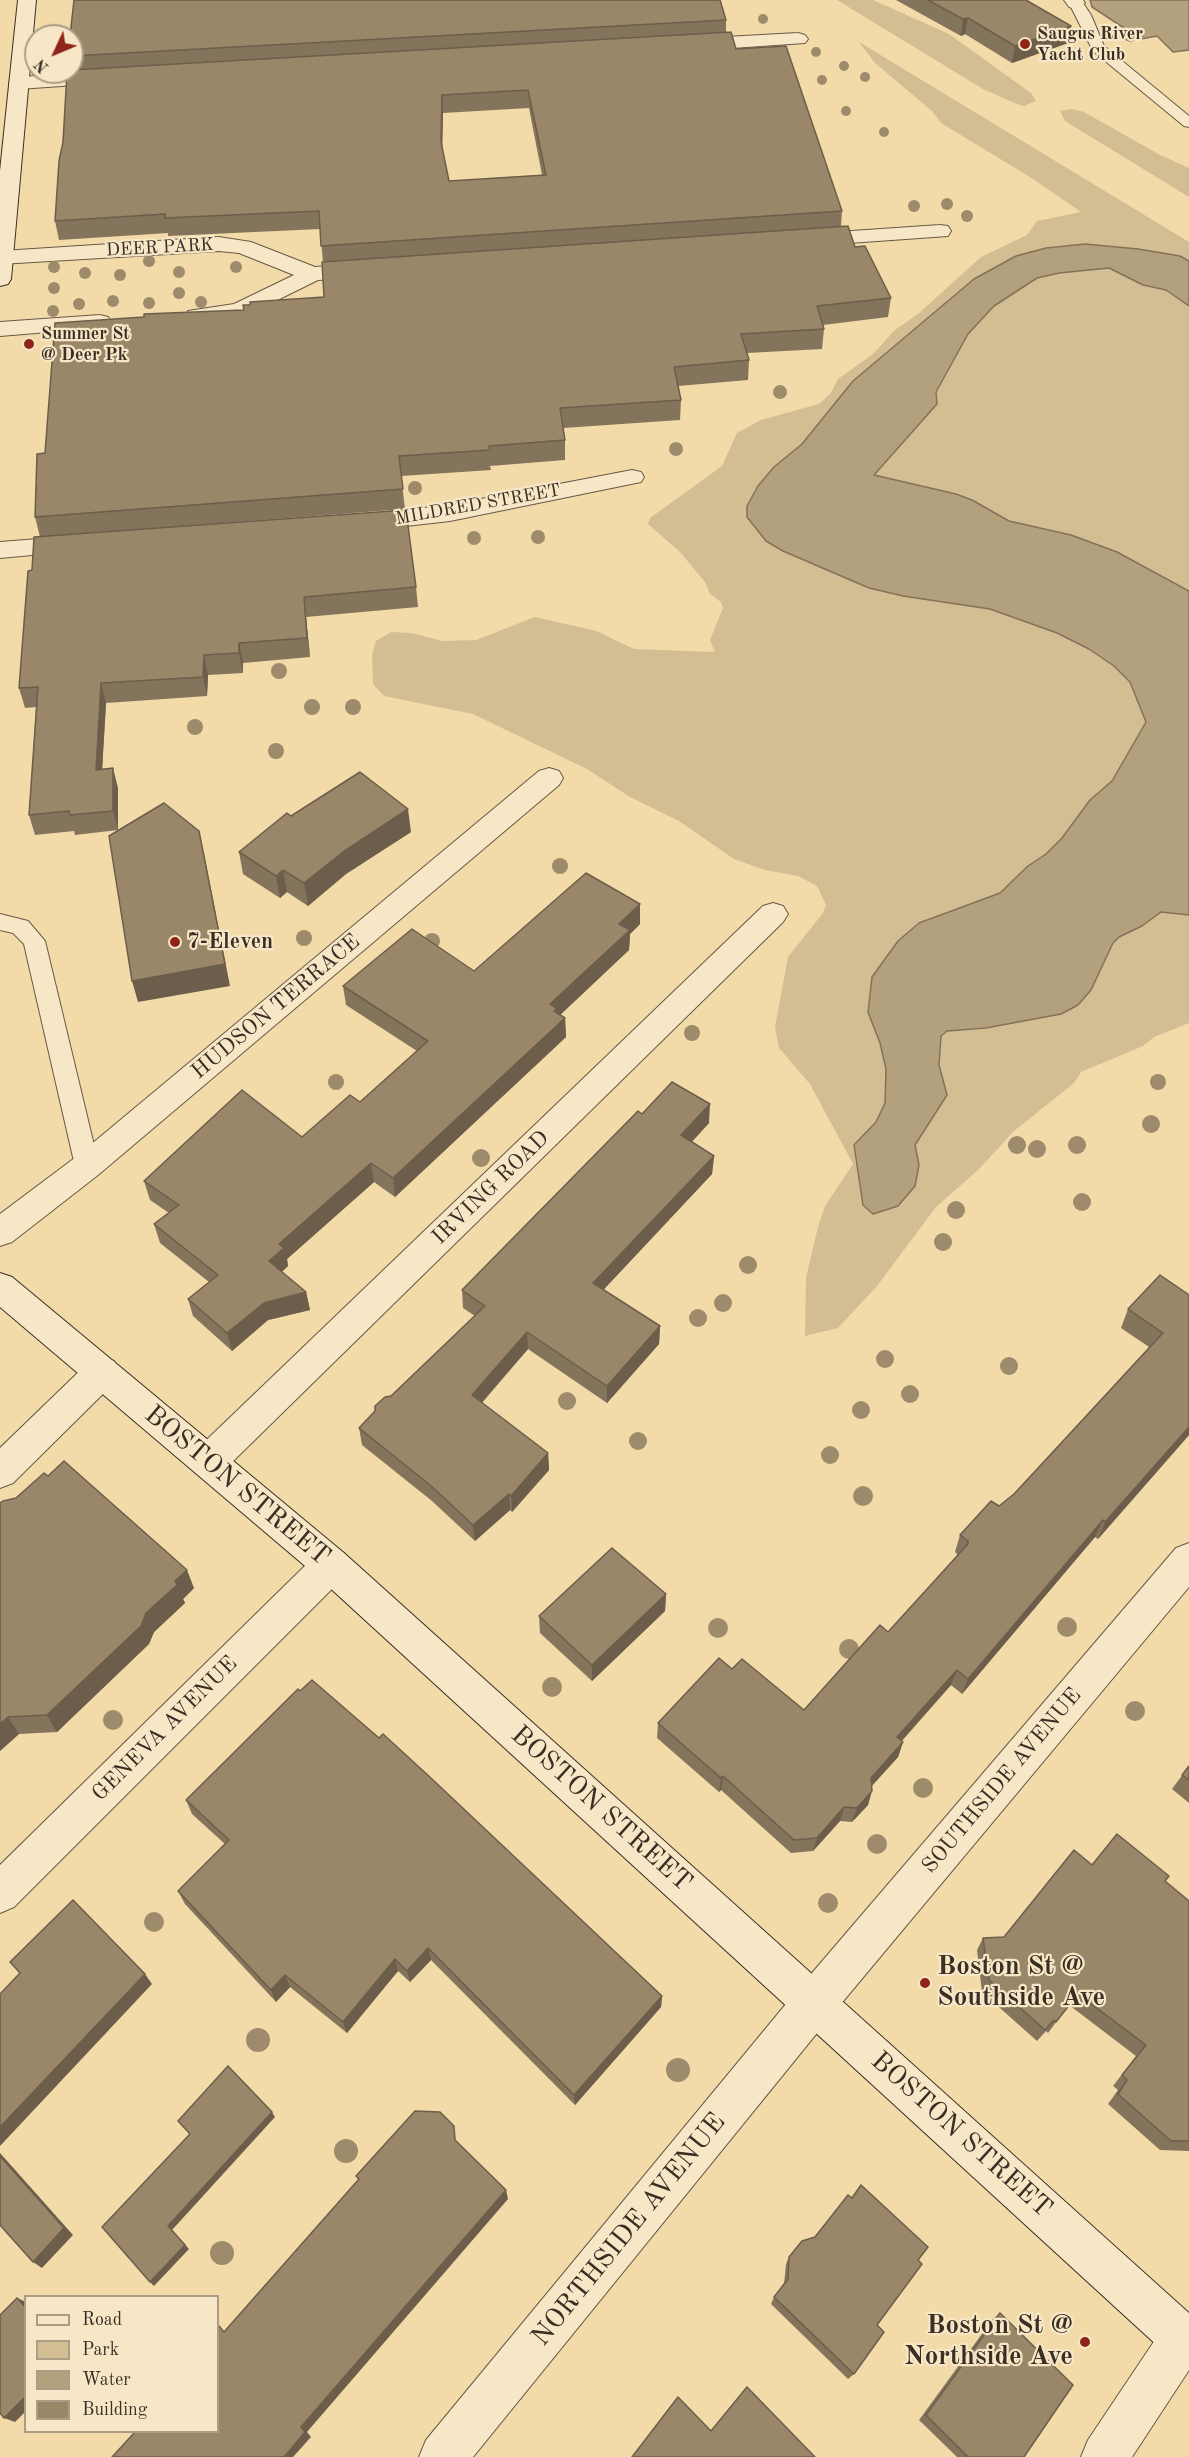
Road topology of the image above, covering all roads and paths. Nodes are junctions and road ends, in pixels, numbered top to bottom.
1 (27, 0) edge
2 (1074, 1) edge
3 (798, 39) dead end
4 (667, 46) edge
5 (128, 77) edge
6 (19, 83) junction
7 (1189, 123) edge
8 (5, 178) edge
9 (940, 231) dead end
10 (781, 242) edge
11 (1, 269) edge
12 (383, 269) edge
13 (313, 274) junction
14 (180, 317) edge
15 (121, 321) edge
16 (0, 329) edge
17 (632, 477) dead end
18 (342, 524) edge
19 (96, 542) edge
20 (0, 550) edge
21 (549, 778) dead end
22 (773, 914) dead end
23 (0, 922) edge
24 (87, 1166) junction
25 (0, 1232) edge
26 (0, 1287) edge
27 (102, 1372) junction
28 (209, 1461) junction
29 (0, 1472) edge
30 (1189, 1560) edge
31 (331, 1565) junction
32 (0, 1893) edge
33 (815, 2002) junction
34 (1186, 2341) edge
35 (443, 2457) edge
36 (1105, 2457) edge

1 - 6 street
2 - 7 lane
3 - 4 street
5 - 6 street
6 - 8 street
8 - 11 street
9 - 10 street
11 - 13 street, DEER PARK
12 - 13 street, DEER PARK
13 - 14 street, DEER PARK
15 - 16 street
17 - 18 street, MILDRED STREET
19 - 20 street
21 - 24 street, HUDSON TERRACE
22 - 28 street, IRVING ROAD
23 - 24 lane
24 - 25 street, HUDSON TERRACE
26 - 27 street, BOSTON STREET
27 - 28 street, BOSTON STREET
27 - 29 street
28 - 31 street, BOSTON STREET
30 - 33 street, SOUTHSIDE AVENUE
31 - 32 street, GENEVA AVENUE
31 - 33 street, BOSTON STREET
33 - 34 street, BOSTON STREET
33 - 35 street, NORTHSIDE AVENUE
34 - 36 street

